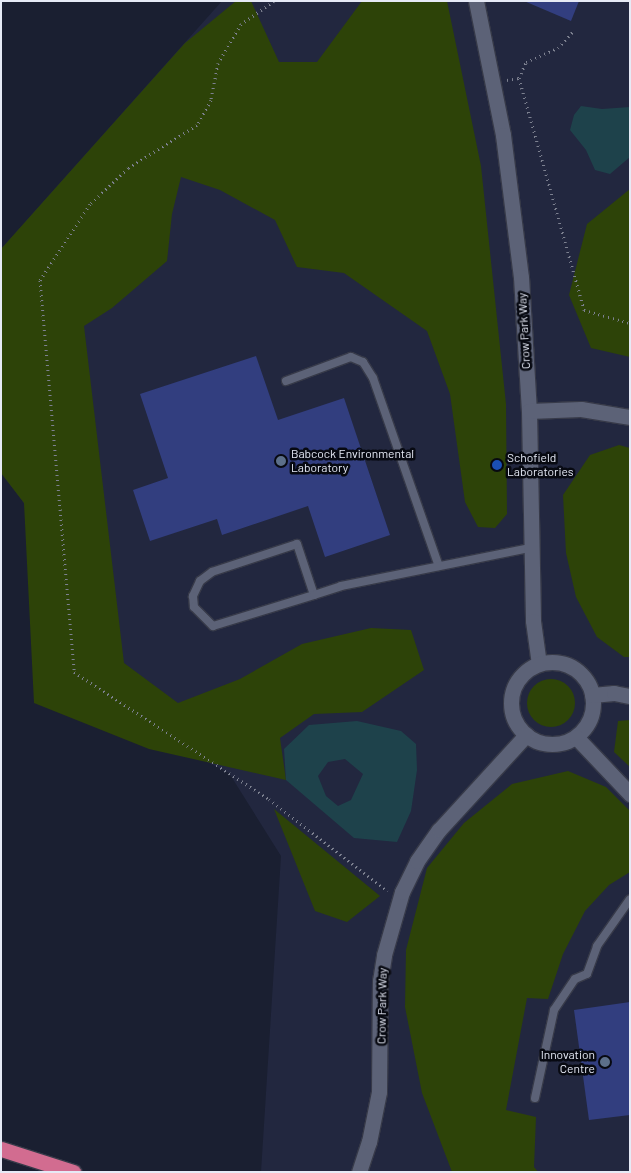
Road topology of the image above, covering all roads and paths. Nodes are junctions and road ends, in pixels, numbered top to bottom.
1 (274, 1) edge
2 (476, 1) edge
3 (574, 30) dead end
4 (519, 78) junction
5 (494, 82) junction
6 (630, 323) edge
7 (286, 381) dead end
8 (529, 411) junction
9 (630, 418) edge
10 (530, 548) junction
11 (439, 566) junction
12 (314, 595) junction
13 (539, 664) junction
14 (592, 695) junction
15 (630, 696) edge
16 (526, 735) junction
17 (576, 737) junction
18 (630, 794) edge
19 (630, 899) edge
20 (399, 900) junction
21 (535, 1098) dead end
22 (1, 1149) edge
23 (59, 1169) edge
24 (72, 1172) edge
25 (359, 1172) edge

1 - 20 path
2 - 5 street, Crow Park Way
3 - 4 path
4 - 5 path
4 - 6 path
5 - 8 street, Crow Park Way
7 - 11 lane
8 - 9 street
8 - 10 street, Crow Park Way
10 - 11 lane
10 - 13 street, Crow Park Way
11 - 12 lane
12 - 12 lane
13 - 14 street
13 - 16 street
14 - 15 street
14 - 17 street
16 - 17 street
16 - 20 street, Crow Park Way
17 - 18 street
19 - 21 lane
20 - 25 street, Crow Park Way
22 - 23 highway
23 - 24 highway

